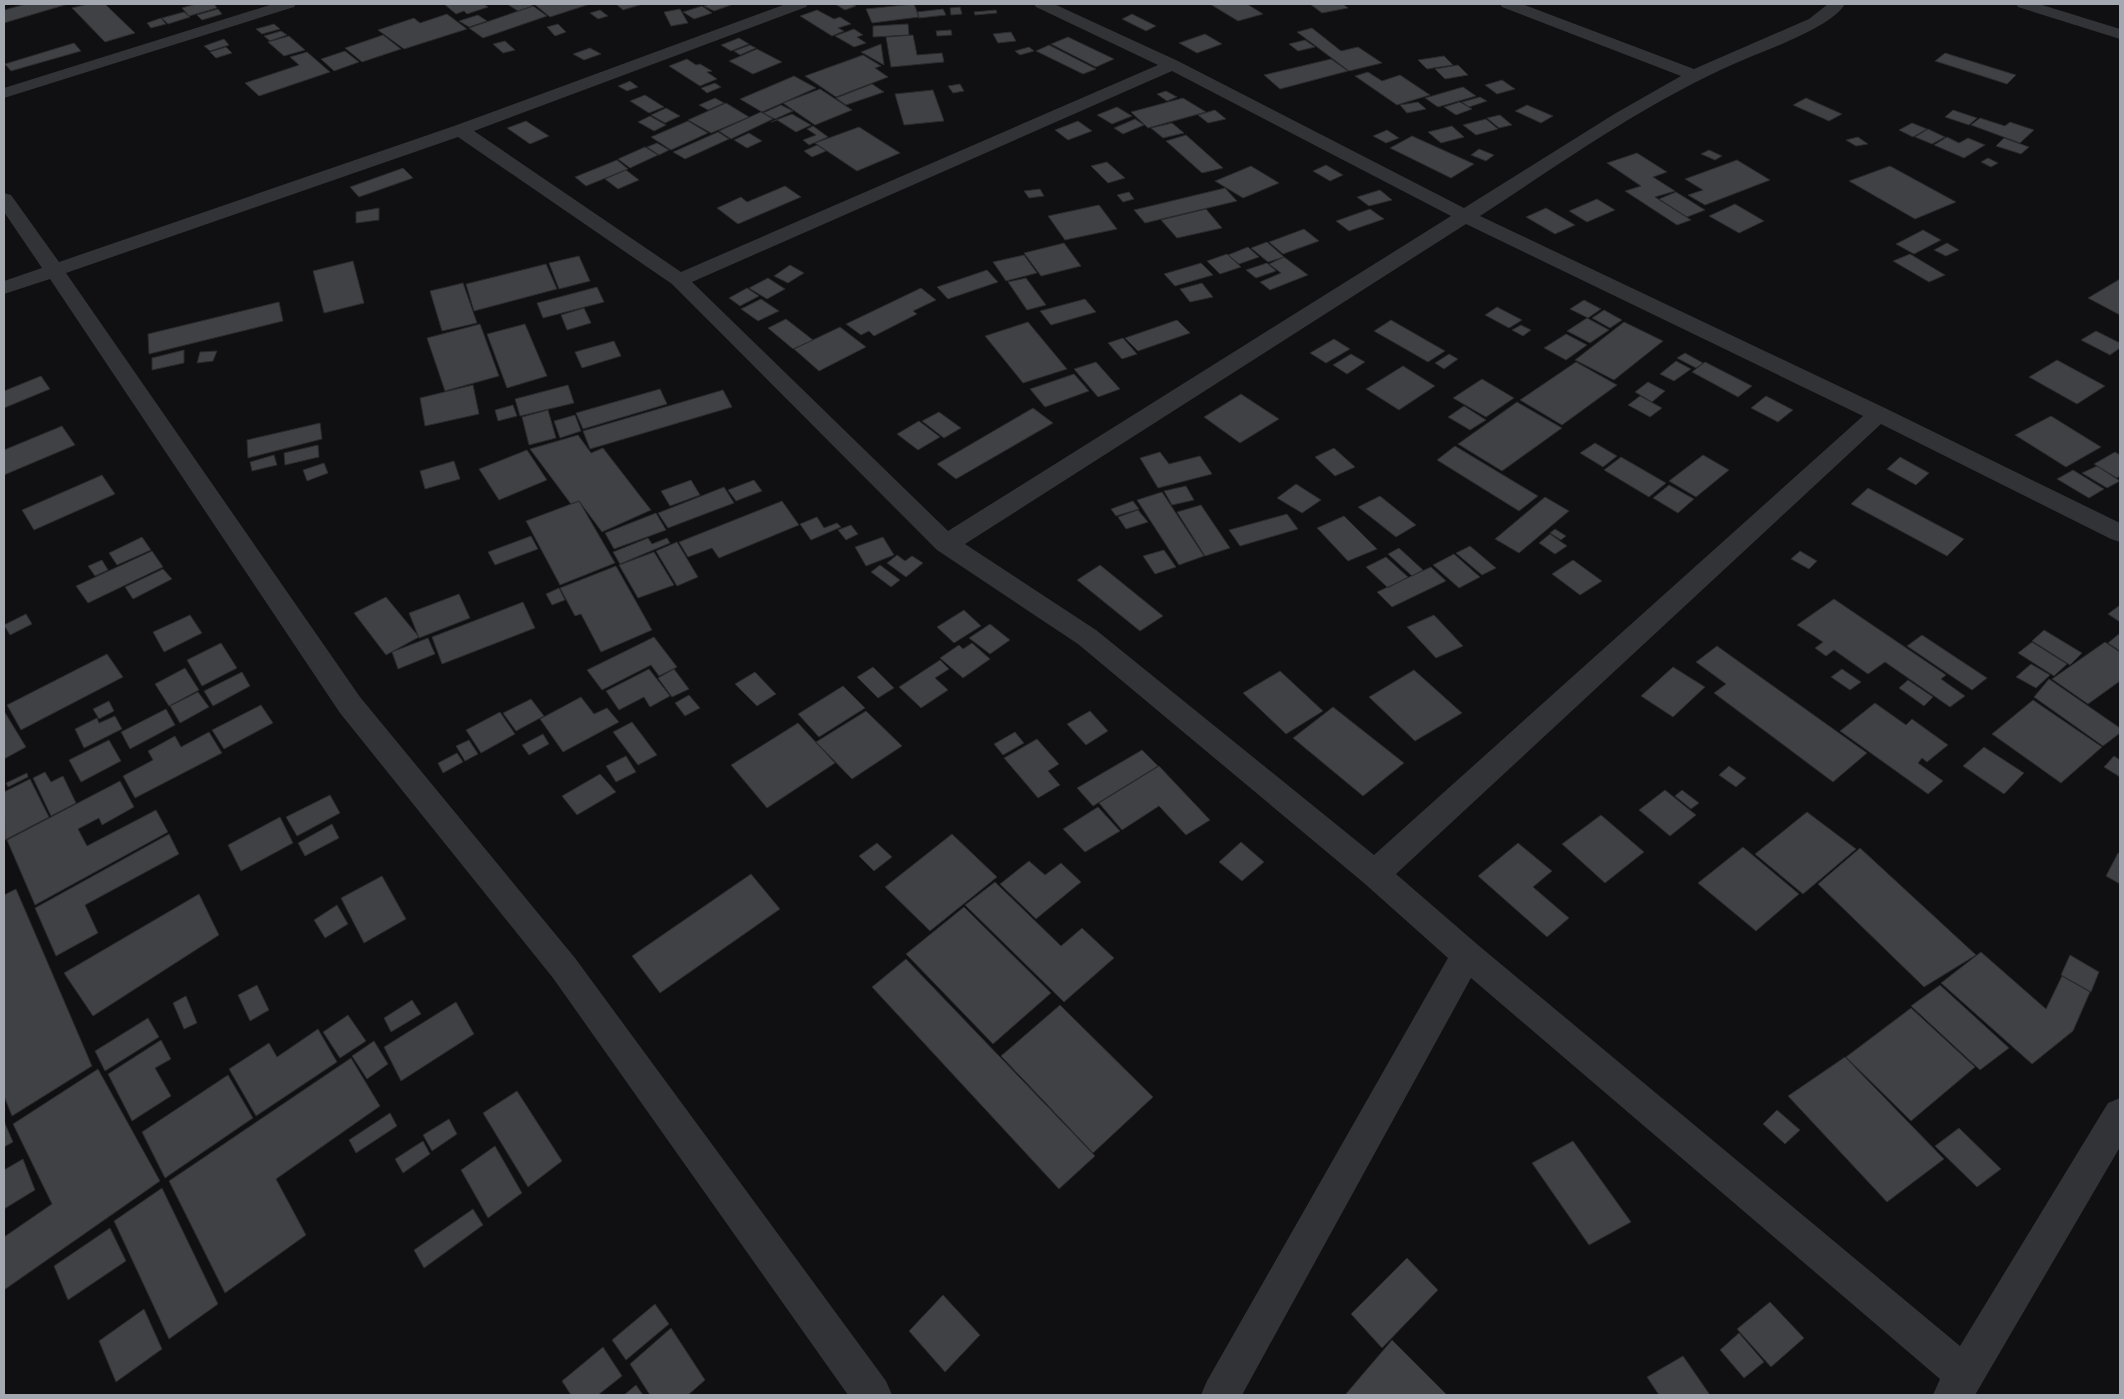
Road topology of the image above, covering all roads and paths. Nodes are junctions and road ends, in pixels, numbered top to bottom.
1 (288, 4) edge
2 (800, 4) edge
3 (1042, 4) edge
4 (1508, 4) edge
5 (1837, 4) edge
6 (2024, 4) edge
7 (2120, 34) edge
8 (1172, 65) junction
9 (1694, 75) junction
10 (4, 93) edge
11 (460, 130) junction
12 (4, 199) edge
13 (1465, 216) junction
14 (54, 270) junction
15 (678, 280) junction
16 (4, 288) edge
17 (1879, 414) junction
18 (2120, 533) edge
19 (946, 544) junction
20 (1375, 874) junction
21 (1467, 955) junction
22 (2120, 1115) edge
23 (1959, 1385) edge
24 (872, 1395) edge
25 (1221, 1395) edge

1 - 10 street
2 - 11 street
3 - 8 street
4 - 9 street
5 - 9 street
6 - 7 street
8 - 13 street
8 - 15 street
9 - 13 street
11 - 14 street
11 - 15 street
12 - 14 street
13 - 17 street
13 - 19 street
14 - 16 street
14 - 24 street
15 - 19 street
17 - 18 street
17 - 20 street
19 - 20 street
20 - 21 street
21 - 23 street
21 - 25 street
22 - 23 street

